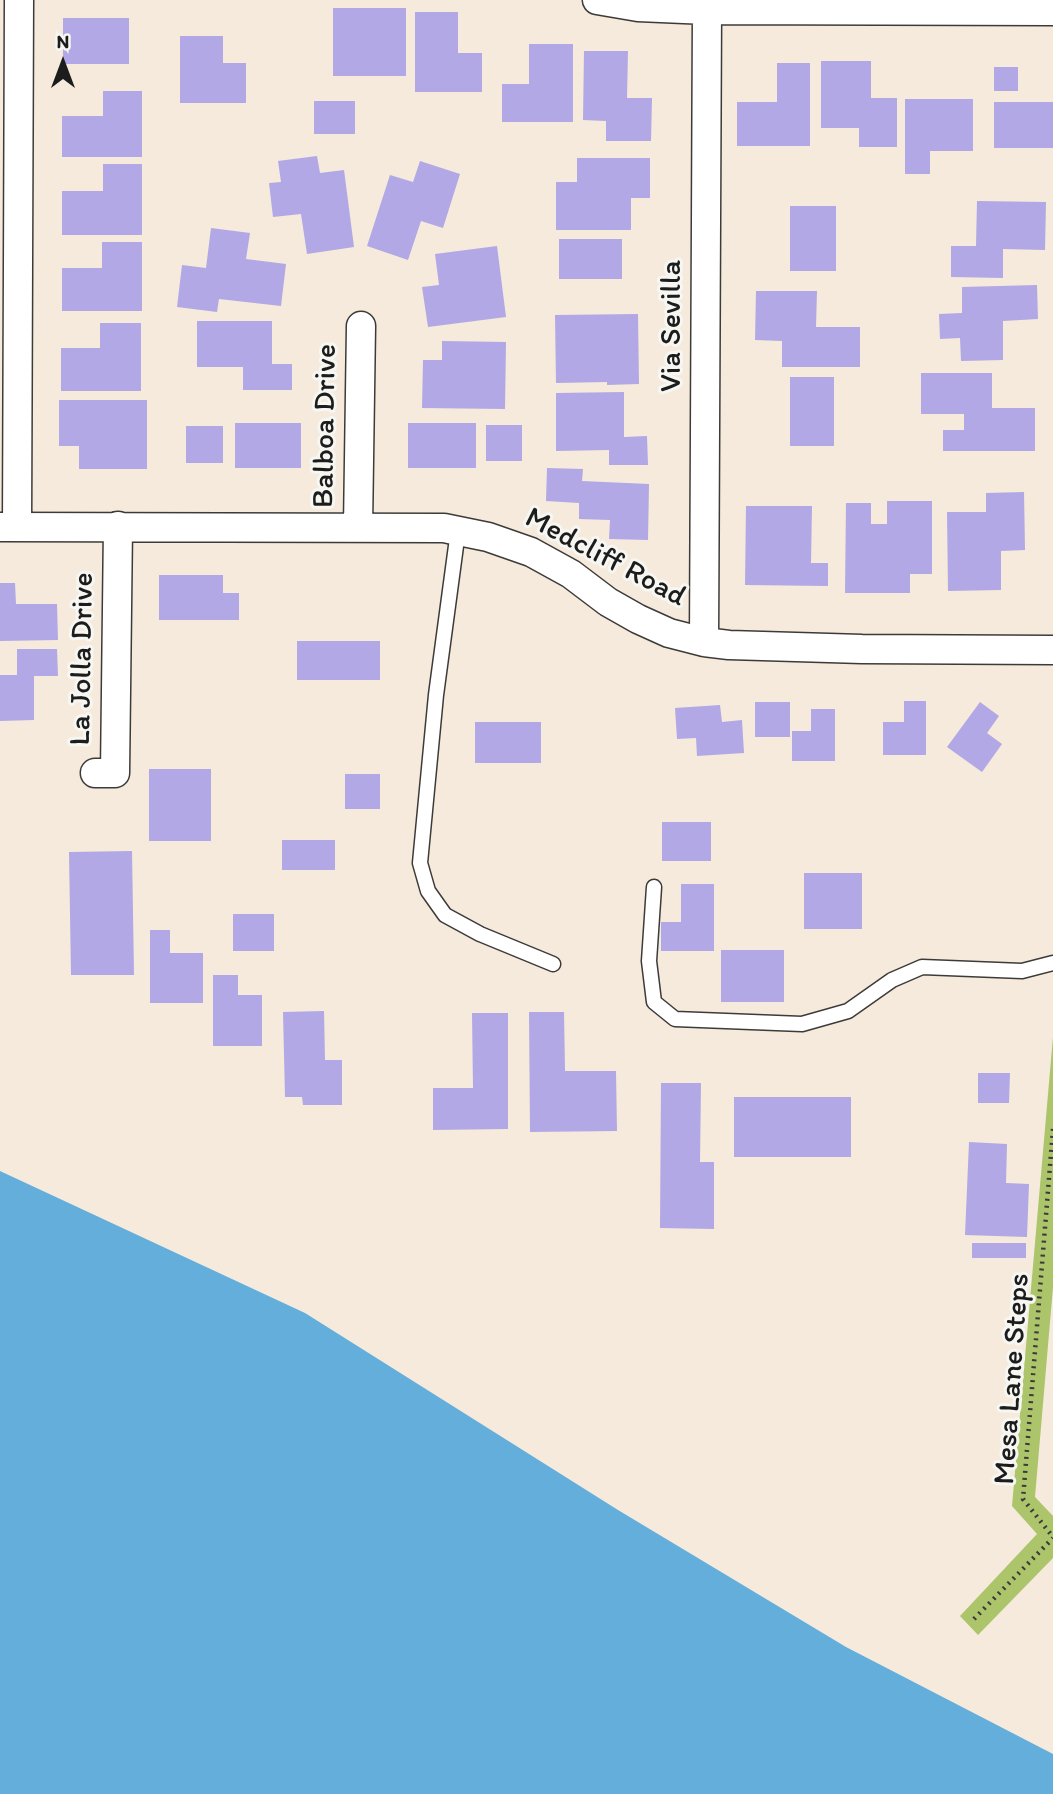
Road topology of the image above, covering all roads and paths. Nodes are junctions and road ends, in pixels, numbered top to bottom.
1 (19, 0) edge
2 (597, 0) edge
3 (707, 10) junction
4 (1053, 11) edge
5 (361, 326) dead end
6 (118, 526) junction
7 (9, 527) edge
8 (358, 527) junction
9 (458, 531) junction
10 (704, 642) junction
11 (1053, 650) edge
12 (94, 772) dead end
13 (654, 887) dead end
14 (1053, 963) edge
15 (553, 964) dead end
16 (1053, 1129) edge
17 (1053, 1537) edge
18 (974, 1619) dead end

1 - 7 street
2 - 3 street
3 - 4 street
3 - 10 street, Via Sevilla
5 - 8 street, Balboa Drive
6 - 7 street, Medcliff Road
6 - 8 street, Medcliff Road
6 - 12 street, La Jolla Drive
8 - 9 street, Medcliff Road
9 - 10 street, Medcliff Road
9 - 15 lane
10 - 11 street, Medcliff Road
13 - 14 lane
16 - 17 path, Mesa Lane Steps
17 - 18 path, Mesa Lane Steps

